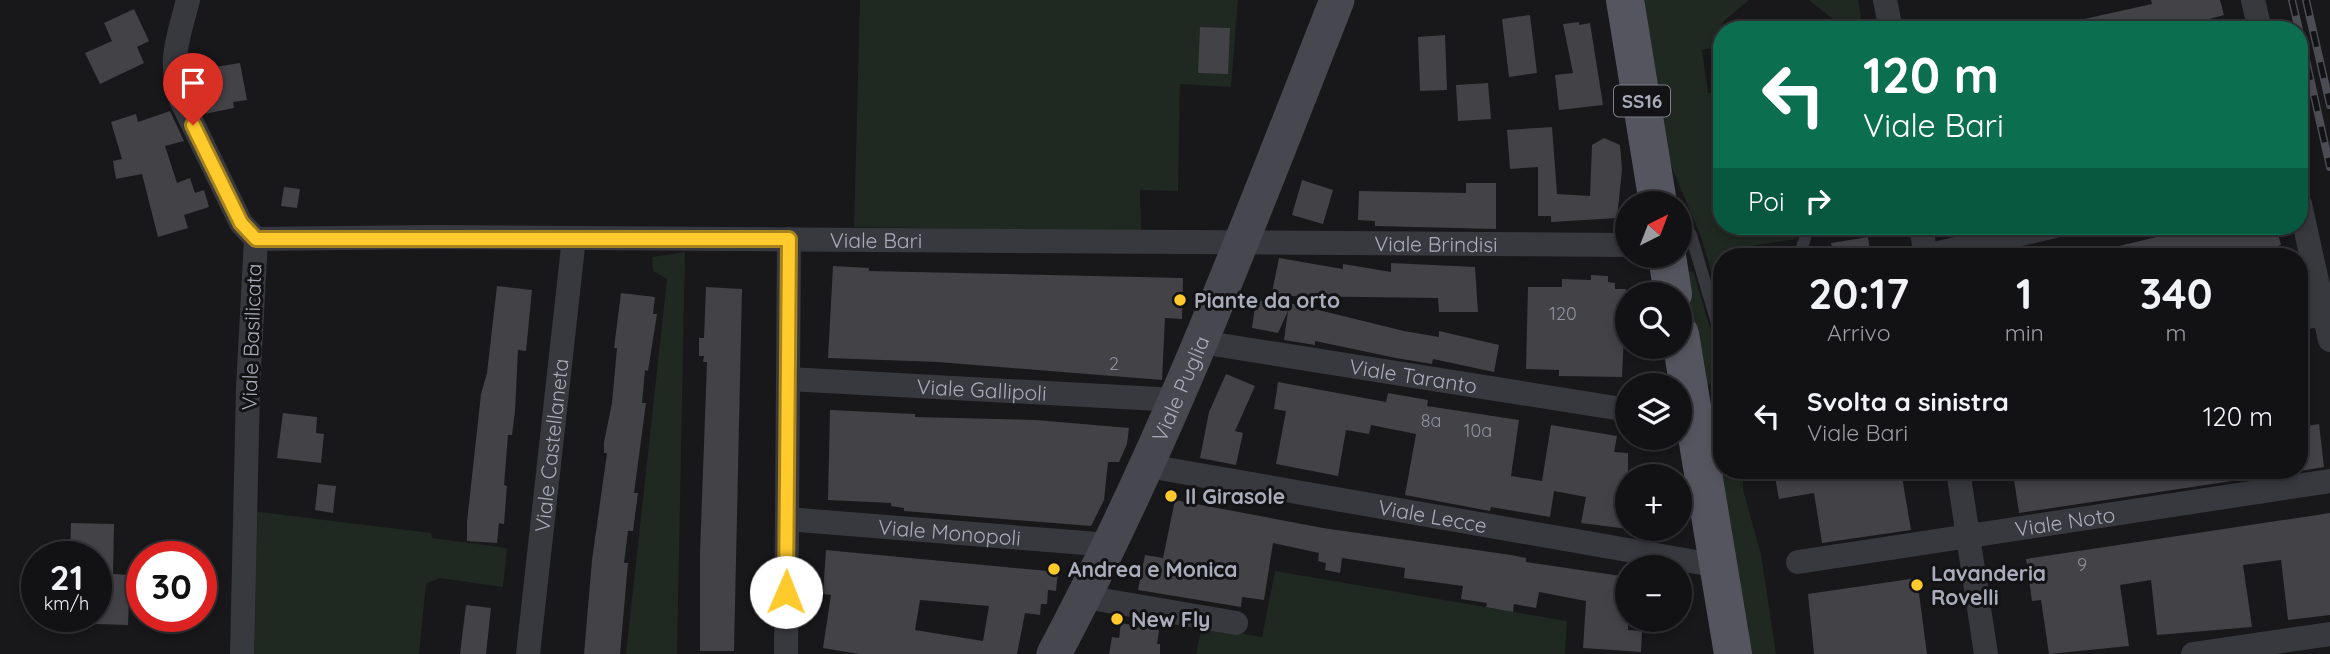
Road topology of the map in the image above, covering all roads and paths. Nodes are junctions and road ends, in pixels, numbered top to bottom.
1 (188, 0) edge
2 (1337, 0) edge
3 (1625, 0) edge
4 (1900, 0) edge
5 (2253, 0) edge
6 (1889, 18) edge
7 (2257, 21) edge
8 (1660, 191) edge
9 (2018, 235) edge
10 (2307, 235) edge
11 (574, 237) junction
12 (1804, 237) dead end
13 (1692, 238) edge
14 (256, 239) junction
15 (789, 239) junction
16 (1243, 241) junction
17 (1615, 245) edge
18 (1801, 248) edge
19 (1963, 248) edge
20 (1713, 310) edge
21 (2324, 313) junction
22 (2308, 317) edge
23 (2330, 340) edge
24 (1201, 342) junction
25 (1684, 359) edge
26 (788, 379) junction
27 (1176, 400) junction
28 (1615, 408) edge
29 (1148, 467) junction
30 (1959, 479) edge
31 (2330, 481) edge
32 (787, 519) junction
33 (1968, 536) junction
34 (1110, 545) junction
35 (1798, 562) dead end
36 (1719, 566) junction
37 (1085, 597) junction
38 (1237, 623) dead end
39 (2330, 634) edge
40 (242, 654) edge
41 (528, 654) edge
42 (786, 654) edge
43 (1054, 654) edge
44 (1733, 654) edge
45 (1986, 654) edge
46 (2193, 654) edge

1 - 14 street, Viale Basilicata
2 - 16 main road, Viale Puglia
3 - 8 main road, SS16
4 - 6 street
5 - 7 street
9 - 19 street
10 - 21 street
11 - 14 street, Viale Bari
11 - 15 street, Viale Bari
11 - 41 street, Viale Castellaneta
12 - 18 lane
13 - 20 lane
14 - 40 street, Viale Basilicata
15 - 16 street, Viale Bari
15 - 26 street
16 - 17 street, Viale Brindisi
16 - 24 main road, Viale Puglia
21 - 22 street
21 - 23 street
24 - 27 main road, Viale Puglia
24 - 28 street, Viale Taranto
25 - 36 main road
26 - 27 street, Viale Gallipoli
26 - 32 street
27 - 29 main road, Viale Puglia
29 - 34 main road, Viale Puglia
29 - 36 street, Viale Lecce
30 - 33 street
31 - 33 street, Viale Noto
32 - 34 street, Viale Monopoli
32 - 42 street
33 - 35 street, Viale Noto
33 - 45 street
34 - 37 main road, Viale Puglia
36 - 44 main road
37 - 38 street
37 - 43 main road, Viale Puglia
39 - 46 street

